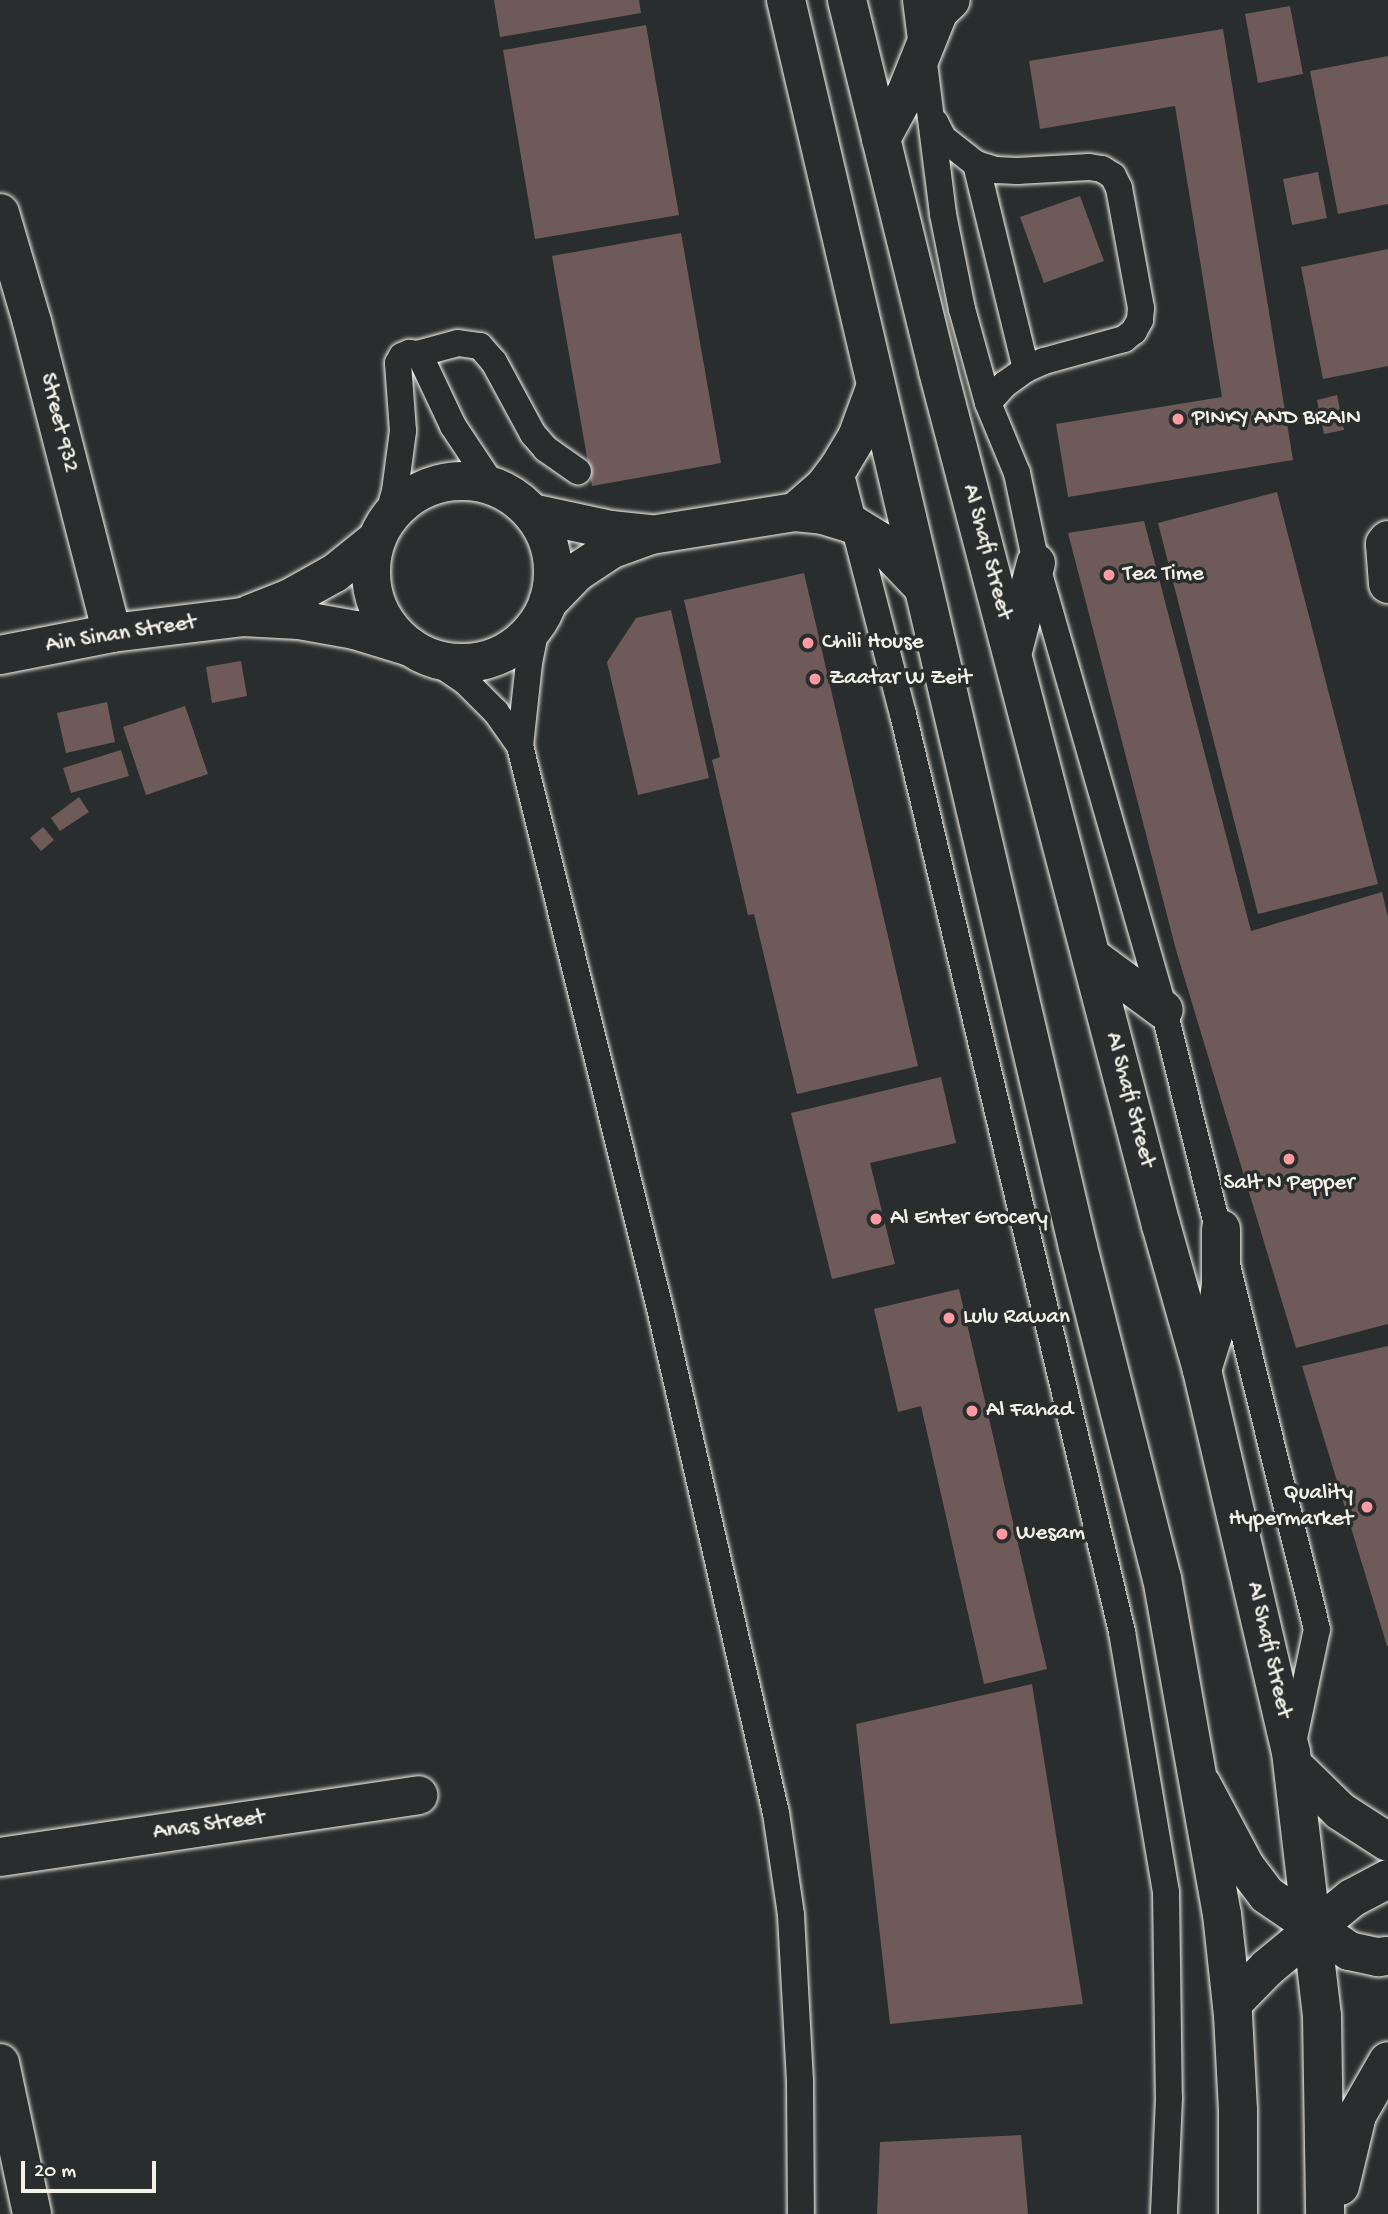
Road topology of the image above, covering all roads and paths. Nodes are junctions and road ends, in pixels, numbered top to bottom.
1 (786, 0) edge
2 (847, 0) edge
3 (916, 0) edge
4 (951, 0) edge
5 (923, 49) junction
6 (933, 119) junction
7 (881, 139) junction
8 (976, 164) junction
9 (0, 214) edge
10 (417, 354) junction
11 (1026, 369) junction
12 (875, 388) junction
13 (988, 403) junction
14 (839, 467) junction
15 (578, 471) dead end
16 (493, 486) junction
17 (795, 512) junction
18 (532, 513) junction
19 (852, 524) junction
20 (382, 530) junction
21 (651, 534) junction
22 (1388, 540) edge
23 (1036, 563) junction
24 (1388, 584) edge
25 (922, 586) junction
26 (543, 613) junction
27 (242, 617) junction
28 (112, 633) junction
29 (421, 652) junction
30 (1013, 653) junction
31 (0, 655) edge
32 (520, 746) junction
33 (1092, 957) junction
34 (1164, 1010) junction
35 (1221, 1229) junction
36 (1202, 1370) junction
37 (1292, 1758) junction
38 (1201, 1783) junction
39 (418, 1795) dead end
40 (1388, 1842) edge
41 (0, 1857) edge
42 (1388, 1880) edge
43 (1314, 1928) junction
44 (1388, 1956) edge
45 (1232, 2004) junction
46 (1388, 2061) edge
47 (0, 2063) edge
48 (19, 2196) edge
49 (801, 2214) edge
50 (1164, 2214) edge
51 (1238, 2214) edge
52 (1327, 2214) edge

1 - 12 main road
2 - 7 main road, Al Shafi Street
3 - 5 lane
4 - 5 main road
5 - 6 lane
5 - 7 main road
6 - 8 lane
6 - 13 lane
7 - 30 main road, Al Shafi Street
8 - 11 lane
8 - 11 lane
9 - 28 main road, Street 932
10 - 15 lane
10 - 16 lane
10 - 20 lane
11 - 13 lane
12 - 14 main road
12 - 25 main road
13 - 23 lane
14 - 17 main road
14 - 19 lane
16 - 18 main road
16 - 20 main road
17 - 19 main road
17 - 21 main road
18 - 21 main road
18 - 26 main road
19 - 25 main road
19 - 50 lane
20 - 27 main road, Ain Sinan Street
20 - 29 main road
21 - 26 main road
22 - 24 main road
23 - 30 main road
23 - 34 lane
25 - 38 main road
26 - 29 main road
26 - 32 lane
27 - 28 main road, Ain Sinan Street
27 - 29 main road, Ain Sinan Street
28 - 31 main road, Ain Sinan Street
29 - 32 lane
30 - 33 main road, Al Shafi Street
32 - 49 lane
33 - 34 main road
33 - 36 main road, Al Shafi Street
34 - 35 lane
35 - 36 main road
35 - 37 lane
36 - 37 main road, Al Shafi Street
37 - 40 main road
37 - 43 main road, Al Shafi Street
38 - 43 main road
38 - 45 main road
39 - 41 main road, Anas Street
42 - 43 main road
43 - 44 main road
43 - 45 main road
43 - 52 main road, Al Shafi Street
45 - 51 main road
46 - 52 main road
47 - 48 main road

